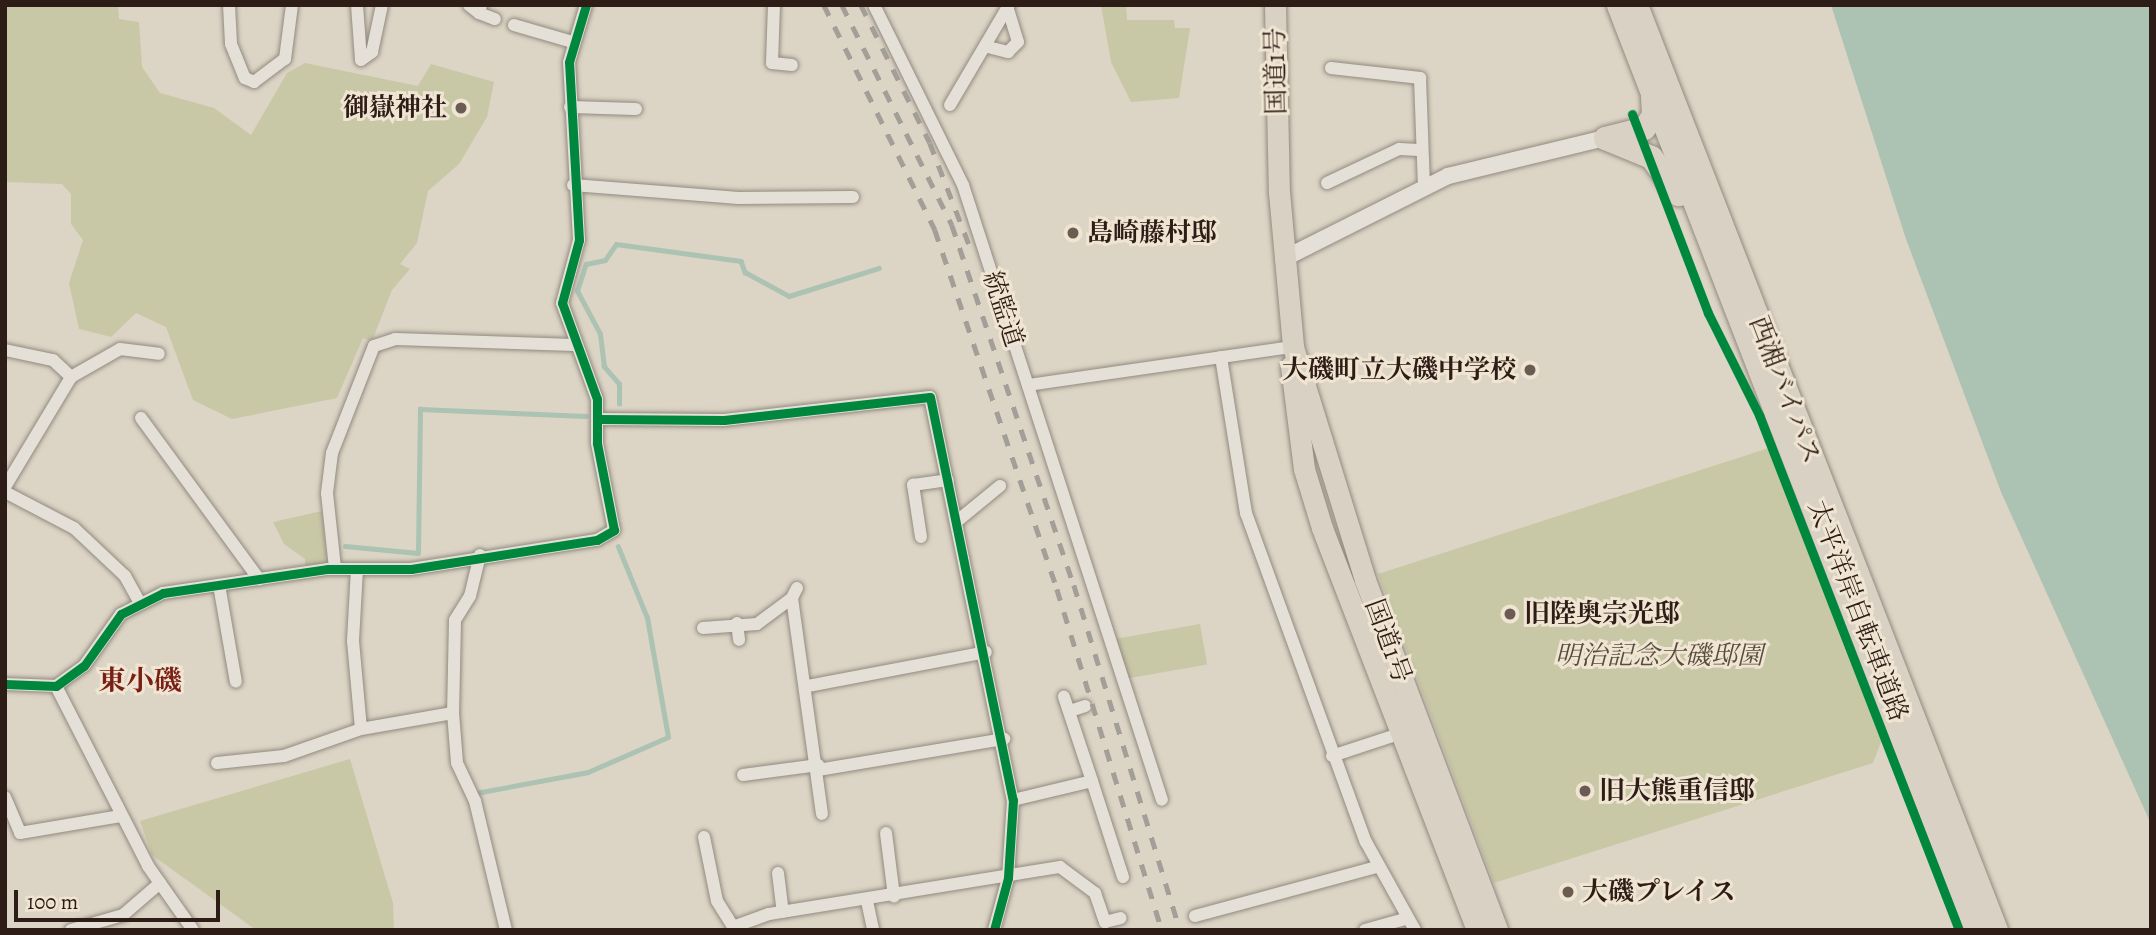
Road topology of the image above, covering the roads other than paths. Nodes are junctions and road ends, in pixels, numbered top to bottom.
1 (229, 5) edge
2 (292, 5) edge
3 (357, 5) edge
4 (382, 5) edge
5 (586, 5) edge
6 (774, 5) edge
7 (874, 5) edge
8 (1275, 5) edge
9 (1618, 5) edge
10 (1636, 5) edge
11 (1648, 5) edge
12 (1009, 7) edge
13 (476, 8) edge
14 (495, 19) dead end
15 (514, 25) dead end
16 (572, 42) junction
17 (988, 47) junction
18 (792, 65) dead end
19 (1331, 68) dead end
20 (1652, 97) junction
21 (950, 104) dead end
22 (570, 107) junction
23 (636, 109) dead end
24 (1677, 111) junction
25 (1605, 138) junction
26 (1419, 150) junction
27 (1327, 183) dead end
28 (573, 185) junction
29 (1424, 185) junction
30 (853, 197) dead end
31 (1283, 259) junction
32 (575, 345) junction
33 (1284, 348) junction
34 (5, 350) edge
35 (159, 354) dead end
36 (1221, 357) junction
37 (71, 377) junction
38 (1027, 385) junction
39 (1769, 398) junction
40 (141, 418) dead end
41 (599, 419) junction
42 (947, 480) junction
43 (1000, 486) dead end
44 (5, 489) edge
45 (956, 522) junction
46 (921, 537) dead end
47 (480, 555) junction
48 (335, 568) junction
49 (357, 569) junction
50 (259, 579) junction
51 (219, 585) junction
52 (139, 601) junction
53 (737, 623) junction
54 (704, 628) dead end
55 (740, 640) dead end
56 (986, 652) junction
57 (236, 682) dead end
58 (5, 684) edge
59 (56, 686) junction
60 (808, 686) junction
61 (1064, 697) dead end
62 (1086, 706) dead end
63 (1070, 711) junction
64 (453, 713) junction
65 (360, 729) junction
66 (1402, 733) junction
67 (1004, 739) junction
68 (1332, 756) junction
69 (216, 763) dead end
70 (818, 767) junction
71 (749, 771) dead end
72 (1092, 781) junction
73 (5, 797) edge
74 (1013, 800) junction
75 (1162, 800) dead end
76 (822, 814) dead end
77 (121, 816) junction
78 (20, 833) junction
79 (886, 833) dead end
80 (5, 835) edge
81 (704, 837) dead end
82 (1377, 867) junction
83 (778, 873) dead end
84 (1123, 877) dead end
85 (1008, 878) junction
86 (160, 883) junction
87 (894, 897) junction
88 (867, 901) junction
89 (783, 912) junction
90 (1195, 916) dead end
91 (1121, 918) dead end
92 (1405, 919) junction
93 (734, 928) edge
94 (71, 930) edge
95 (193, 930) edge
96 (506, 930) edge
97 (873, 930) edge
98 (994, 930) edge
99 (1365, 930) edge
100 (1415, 930) edge
101 (1476, 930) edge
102 (1497, 930) edge
103 (1976, 930) edge
104 (1996, 930) edge

1 - 2 street
3 - 4 street
5 - 16 street
6 - 18 street
7 - 38 street, 統監道
8 - 31 highway, 国道1号
9 - 20 highway, 西湘バイパス
10 - 24 highway, 西湘バイパス
11 - 24 highway
12 - 17 street
12 - 17 street
13 - 14 street
15 - 16 street
16 - 22 street
17 - 21 street
19 - 26 street
20 - 25 highway
20 - 39 highway, 西湘バイパス
22 - 23 street
22 - 28 street
24 - 104 highway, 西湘バイパス
25 - 29 street
25 - 39 highway
26 - 27 street
26 - 29 street
28 - 30 street
28 - 32 street
29 - 31 street
31 - 33 highway, 国道1号
32 - 41 street
32 - 48 street
33 - 36 street
33 - 66 highway, 国道1号
33 - 102 highway, 国道1号
34 - 37 street
35 - 37 street
36 - 38 street
36 - 68 street
37 - 44 street
38 - 75 street, 統監道
39 - 103 highway, 西湘バイパス
40 - 50 street
41 - 42 street
41 - 47 street
42 - 45 street
42 - 46 street
43 - 45 street
44 - 52 street
45 - 56 street
47 - 49 street
47 - 64 street
48 - 49 street
48 - 50 street
49 - 65 street
50 - 51 street
51 - 52 street
51 - 57 street
52 - 59 street
53 - 54 street
53 - 55 street
53 - 60 street
56 - 60 street
56 - 67 street
58 - 59 street
59 - 77 street
60 - 70 street
61 - 63 street
62 - 63 street
63 - 72 street
64 - 65 street
64 - 96 street
65 - 69 street
66 - 68 street
66 - 101 highway, 国道1号
67 - 70 street
67 - 74 street
68 - 82 street
70 - 71 street
70 - 76 street
72 - 74 street
72 - 84 street
73 - 78 street
74 - 85 street
77 - 78 street
77 - 86 street
78 - 80 street
79 - 87 street
81 - 93 street
82 - 90 street
82 - 92 street
83 - 89 street
85 - 87 street
85 - 91 street
85 - 98 street
86 - 94 street
86 - 95 street
87 - 88 street
88 - 89 street
88 - 97 street
89 - 93 street
92 - 99 street
92 - 100 street

